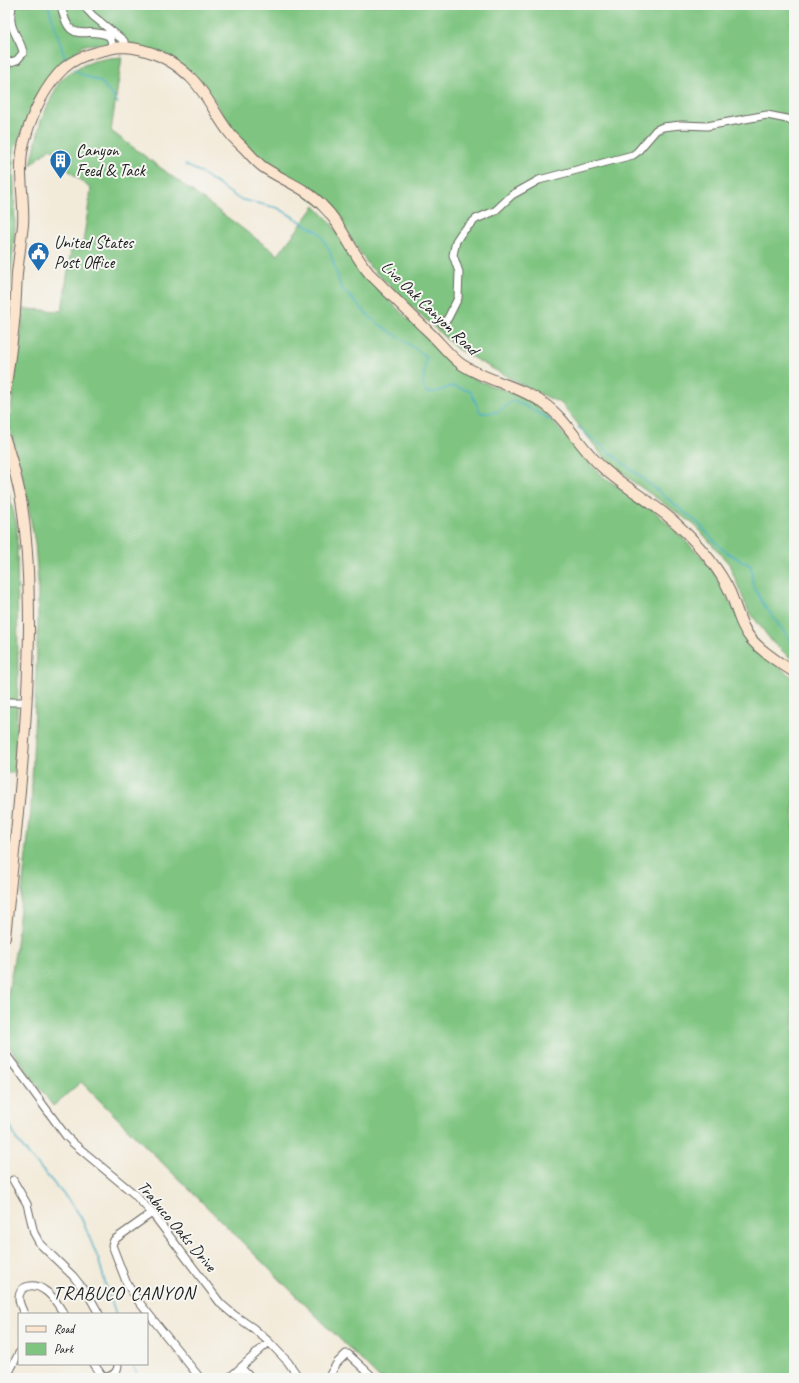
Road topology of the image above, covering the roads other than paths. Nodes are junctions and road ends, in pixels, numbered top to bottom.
1 (12, 5) edge
2 (60, 5) edge
3 (83, 5) edge
4 (108, 27) junction
5 (103, 34) junction
6 (124, 47) junction
7 (110, 49) junction
8 (5, 64) edge
9 (792, 120) dead end
10 (443, 324) dead end
11 (5, 392) edge
12 (5, 439) edge
13 (794, 672) edge
14 (5, 702) edge
15 (27, 702) junction
16 (5, 937) edge
17 (5, 1053) edge
18 (13, 1180) dead end
19 (152, 1213) junction
20 (24, 1313) edge
21 (63, 1313) edge
22 (98, 1313) edge
23 (148, 1313) edge
24 (148, 1313) edge
25 (269, 1342) junction
26 (18, 1355) edge
27 (95, 1365) edge
28 (118, 1365) edge
29 (241, 1368) junction
30 (6, 1378) edge
31 (200, 1378) edge
32 (229, 1378) edge
33 (251, 1378) edge
34 (299, 1378) edge
35 (328, 1378) edge
36 (374, 1378) edge

1 - 8 street
2 - 5 street
3 - 4 street
4 - 5 street
4 - 6 street
5 - 7 street
6 - 7 main road, Live Oak Canyon Road
6 - 13 main road, Live Oak Canyon Road
7 - 11 main road, Live Oak Canyon Road
9 - 10 street
12 - 15 main road
14 - 15 street
15 - 16 main road
17 - 19 street, Trabuco Oaks Drive
18 - 22 street
19 - 23 street
19 - 25 street, Trabuco Oaks Drive
20 - 21 street
24 - 31 street
25 - 29 street
25 - 34 street, Trabuco Oaks Drive
26 - 30 street
27 - 28 street
29 - 32 street
29 - 33 street
35 - 36 street

